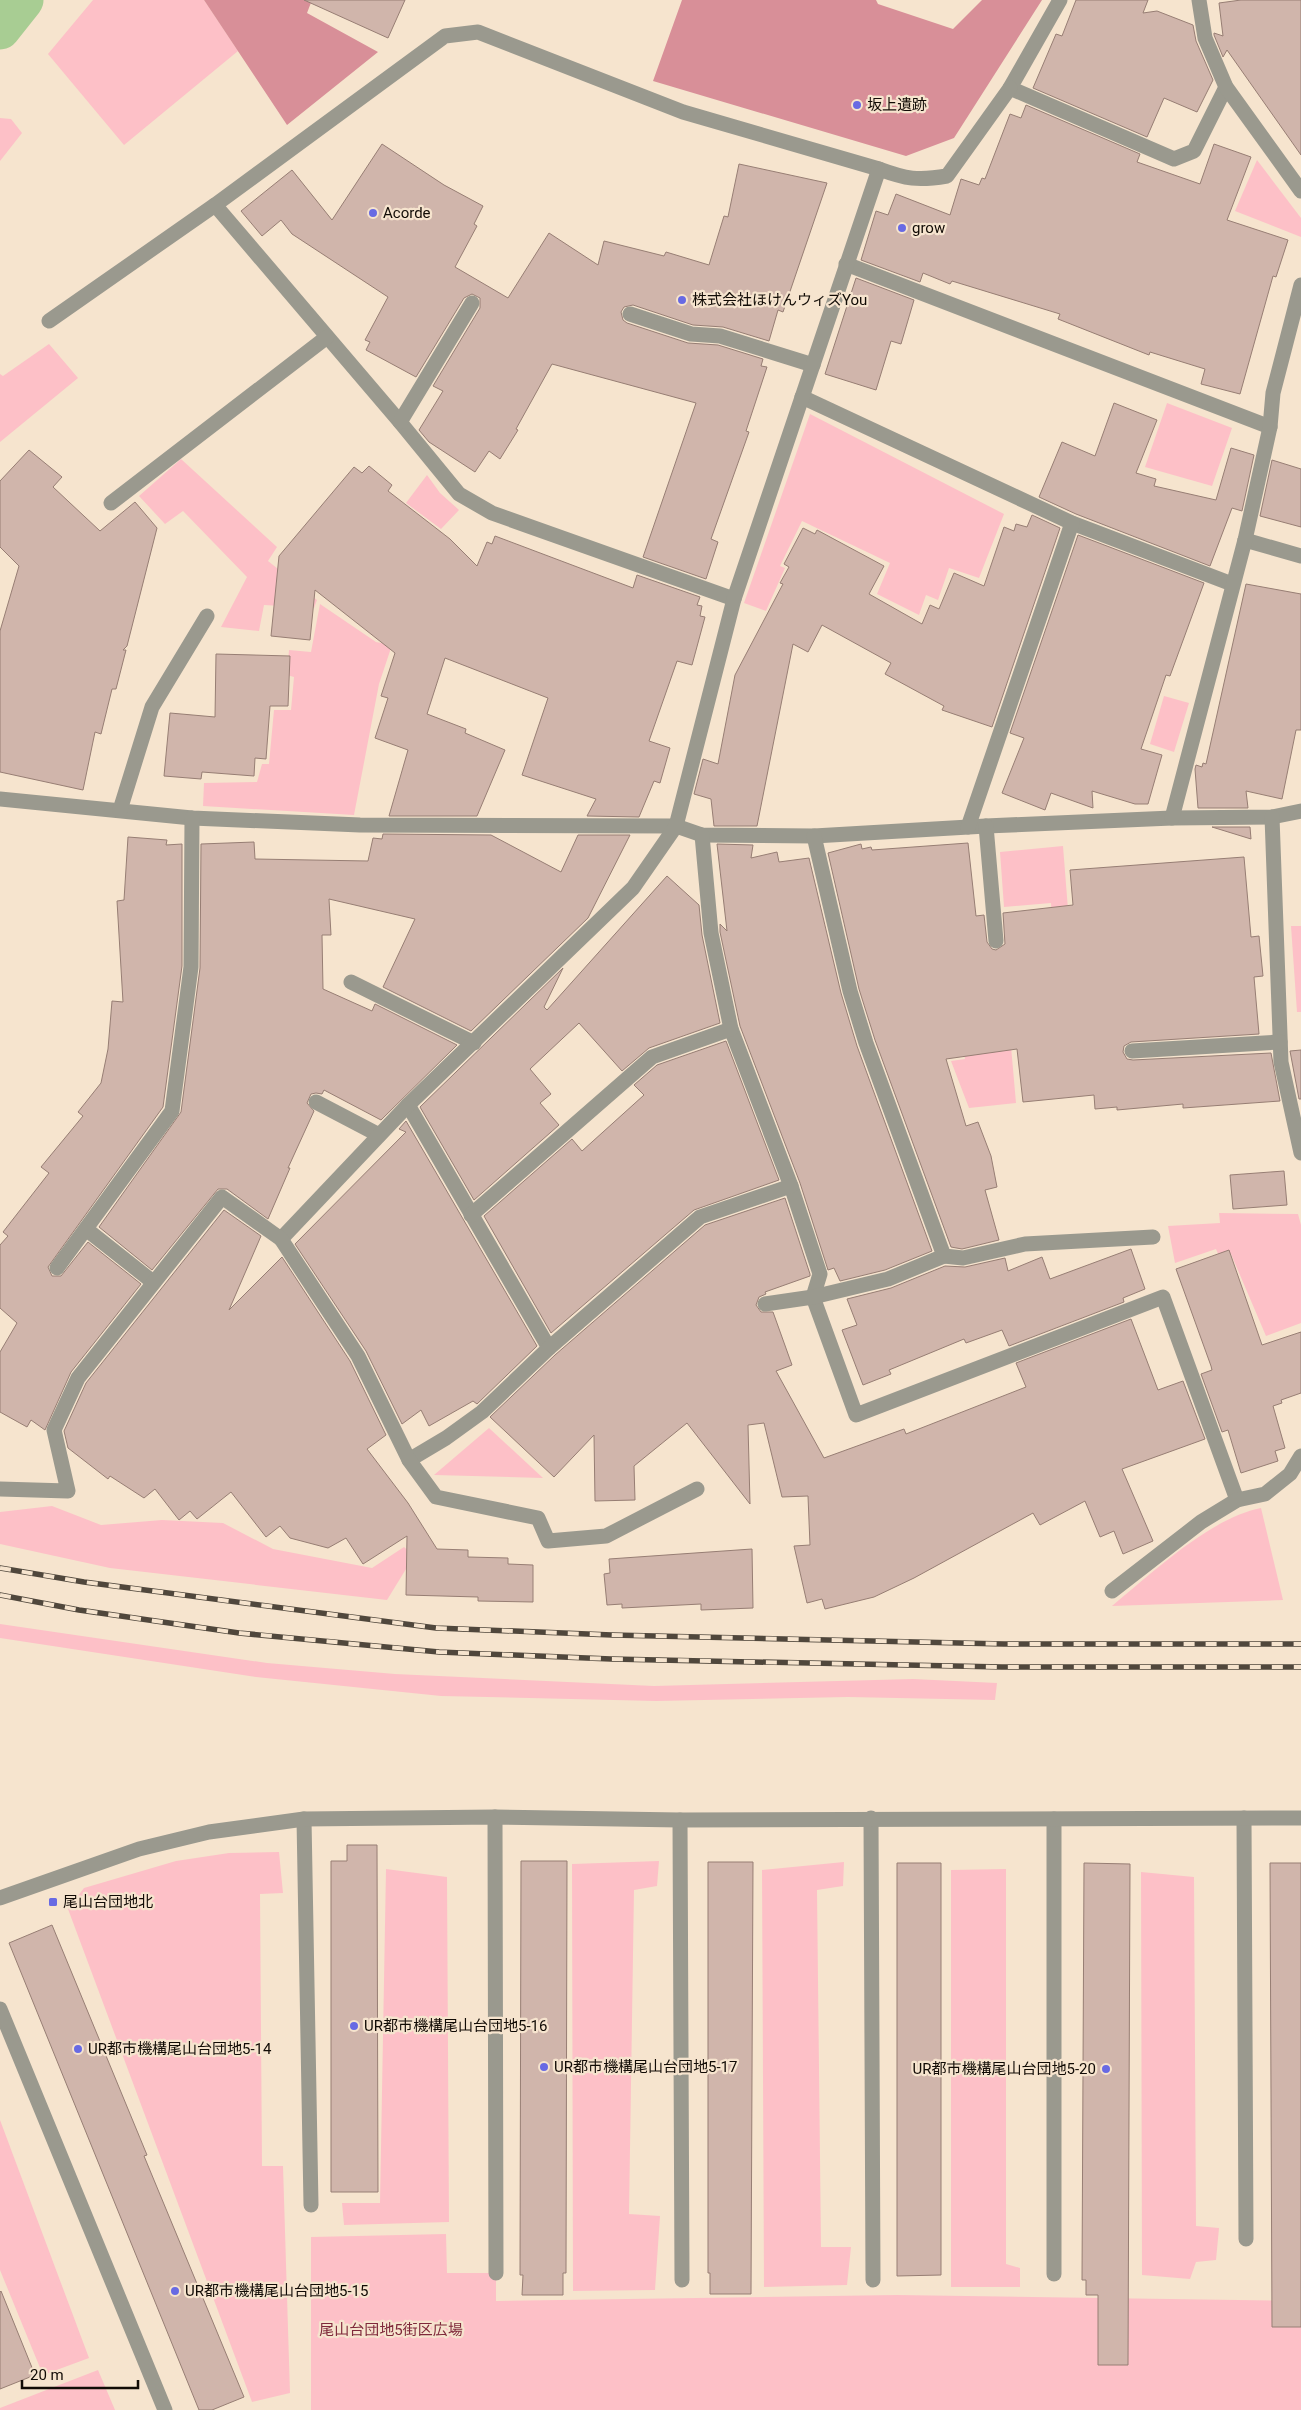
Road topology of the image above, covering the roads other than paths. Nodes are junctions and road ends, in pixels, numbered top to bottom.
1 (1060, 0) edge
2 (1199, 0) edge
3 (1226, 87) junction
4 (1010, 88) junction
5 (879, 169) junction
6 (1301, 192) edge
7 (215, 205) junction
8 (846, 264) junction
9 (1301, 286) edge
10 (472, 303) dead end
11 (630, 314) dead end
12 (49, 321) dead end
13 (327, 337) junction
14 (813, 365) junction
15 (802, 397) junction
16 (400, 422) junction
17 (1270, 427) junction
18 (111, 503) dead end
19 (1072, 523) junction
20 (1245, 540) junction
21 (1301, 556) edge
22 (1232, 584) junction
23 (734, 599) junction
24 (207, 616) dead end
25 (0, 798) edge
26 (1300, 807) edge
27 (120, 810) junction
28 (1272, 817) junction
29 (192, 818) junction
30 (1172, 818) junction
31 (676, 826) junction
32 (986, 826) junction
33 (968, 827) junction
34 (702, 835) junction
35 (814, 836) junction
36 (996, 941) dead end
37 (351, 982) dead end
38 (731, 1029) junction
39 (1280, 1042) junction
40 (474, 1043) junction
41 (1132, 1051) dead end
42 (316, 1102) dead end
43 (408, 1105) junction
44 (1296, 1107) edge
45 (379, 1135) junction
46 (1301, 1153) edge
47 (791, 1186) junction
48 (470, 1216) junction
49 (86, 1228) junction
50 (1153, 1237) dead end
51 (281, 1239) junction
52 (944, 1256) junction
53 (57, 1268) dead end
54 (153, 1282) junction
55 (813, 1297) junction
56 (766, 1304) dead end
57 (549, 1348) junction
58 (1301, 1456) edge
59 (409, 1460) junction
60 (0, 1489) edge
61 (697, 1489) dead end
62 (1236, 1500) junction
63 (1112, 1591) dead end
64 (495, 1817) junction
65 (871, 1818) junction
66 (1244, 1818) junction
67 (1301, 1818) edge
68 (304, 1819) junction
69 (1054, 1819) junction
70 (680, 1820) junction
71 (0, 1898) edge
72 (0, 2009) edge
73 (311, 2205) dead end
74 (1246, 2239) dead end
75 (496, 2273) dead end
76 (1054, 2274) dead end
77 (682, 2280) dead end
78 (873, 2280) dead end
79 (165, 2410) edge

1 - 4 street
2 - 3 street
3 - 4 street
3 - 6 street
4 - 5 street
5 - 7 street
5 - 8 street
7 - 12 street
7 - 13 street
8 - 14 street
8 - 17 street
9 - 17 street
10 - 16 street
11 - 14 street
13 - 16 street
13 - 18 street
14 - 15 street
15 - 19 street
15 - 23 street
16 - 23 street
17 - 20 street
19 - 22 street
19 - 33 street
20 - 21 street
20 - 22 street
22 - 30 street
23 - 31 street
24 - 27 street
25 - 27 street
26 - 28 street
27 - 29 street
28 - 30 street
28 - 39 street
29 - 31 street
29 - 49 street
30 - 32 street
31 - 34 street
31 - 40 street
32 - 33 street
32 - 36 street
33 - 35 street
34 - 35 street
34 - 38 street
35 - 52 street
37 - 40 street
38 - 47 street
38 - 48 street
39 - 41 street
39 - 44 street
40 - 43 street
42 - 45 street
43 - 45 street
43 - 48 street
44 - 46 street
45 - 51 street
47 - 55 street
47 - 57 street
48 - 57 street
49 - 53 street
49 - 54 street
50 - 52 street
51 - 54 street
51 - 59 street
52 - 55 street
54 - 60 street
55 - 56 street
55 - 62 street
57 - 59 street
58 - 62 street
59 - 61 street
62 - 63 street
64 - 68 street
64 - 70 street
64 - 75 street
65 - 69 street
65 - 70 street
65 - 78 street
66 - 67 street
66 - 69 street
66 - 74 street
68 - 71 street
68 - 73 street
69 - 76 street
70 - 77 street
72 - 79 street

